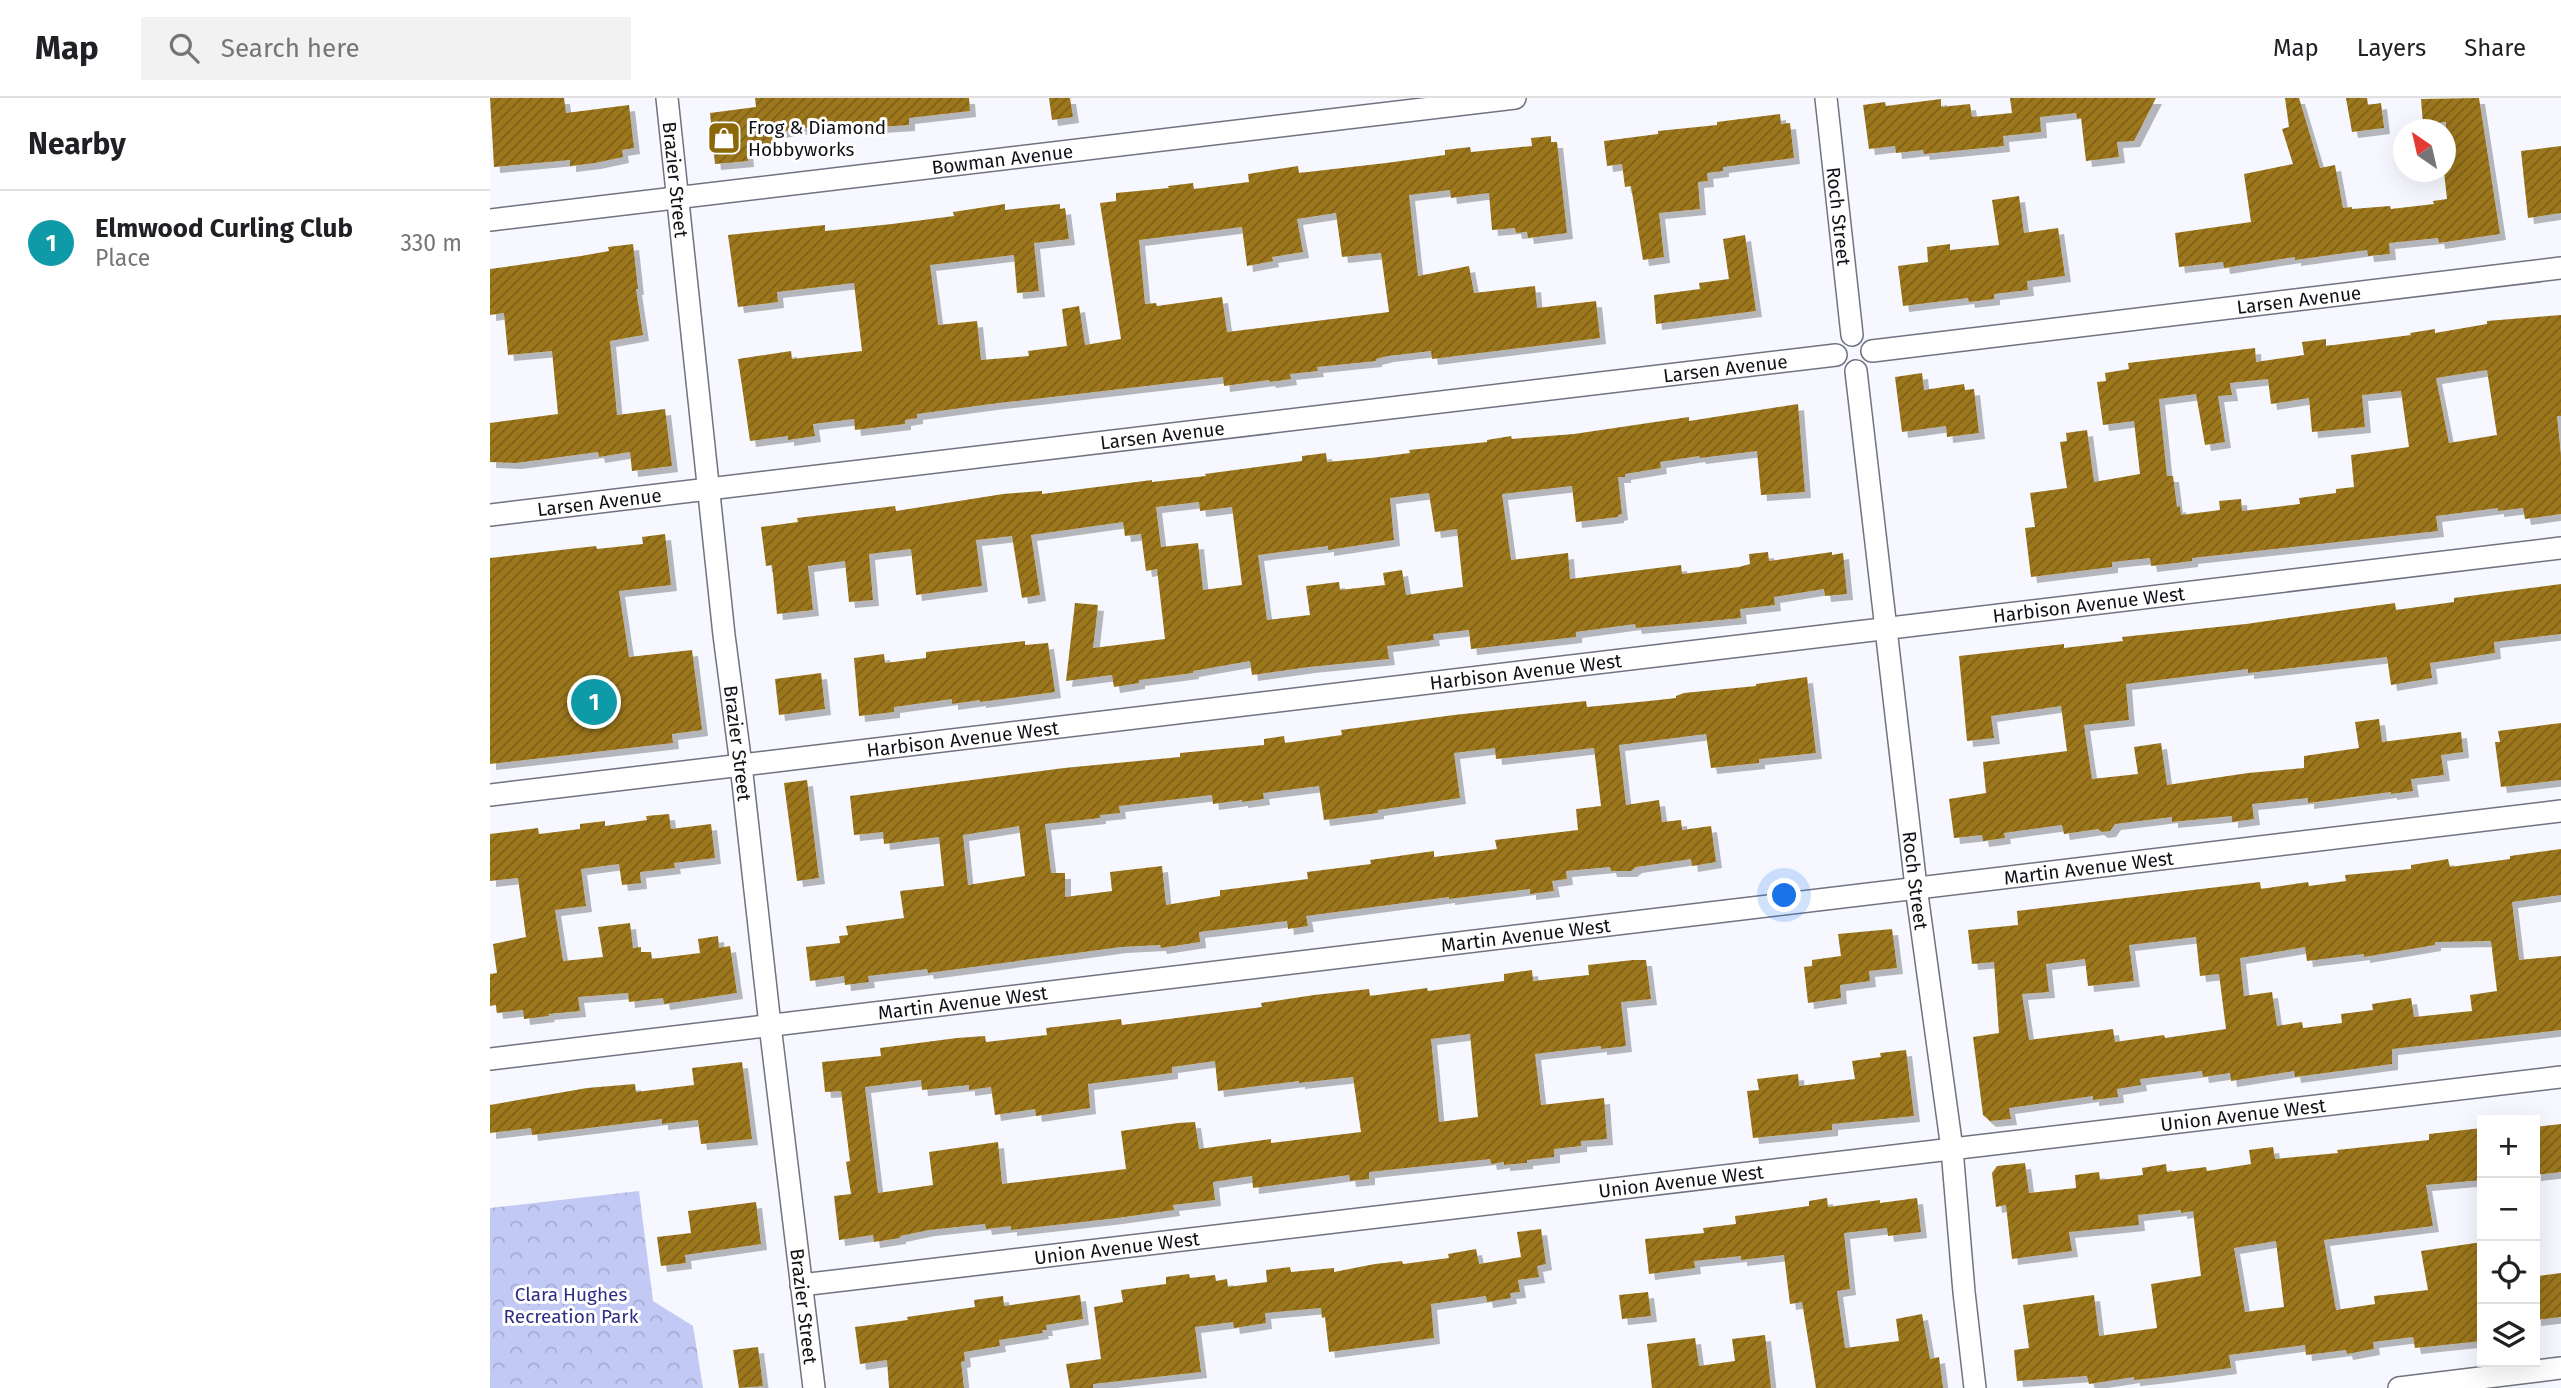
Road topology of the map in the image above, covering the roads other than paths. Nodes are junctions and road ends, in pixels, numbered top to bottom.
1 (667, 98) edge
2 (1515, 98) edge
3 (1826, 98) edge
4 (679, 198) junction
5 (490, 220) edge
6 (2561, 268) edge
7 (1852, 335) junction
8 (1872, 351) junction
9 (1836, 355) junction
10 (1856, 371) junction
11 (709, 489) junction
12 (490, 515) edge
13 (2561, 548) edge
14 (1887, 629) junction
15 (741, 765) junction
16 (490, 795) edge
17 (2561, 811) edge
18 (1916, 887) junction
19 (770, 1025) junction
20 (490, 1059) edge
21 (2561, 1077) edge
22 (1952, 1149) junction
23 (801, 1285) junction
24 (2561, 1368) edge
25 (814, 1388) edge
26 (1975, 1388) edge
27 (2399, 1388) edge

1 - 4 street, Brazier Street
2 - 4 street, Bowman Avenue
3 - 7 street, Roch Street
4 - 5 street, Bowman Avenue
4 - 11 street, Brazier Street
6 - 8 street, Larsen Avenue
7 - 8 street
7 - 9 street
8 - 10 street
9 - 10 street
9 - 11 street, Larsen Avenue
10 - 14 street, Roch Street
11 - 12 street, Larsen Avenue
11 - 15 street, Brazier Street
13 - 14 street, Harbison Avenue West
14 - 15 street, Harbison Avenue West
14 - 18 street, Roch Street
15 - 16 street, Harbison Avenue West
15 - 19 street, Brazier Street
17 - 18 street, Martin Avenue West
18 - 19 street, Martin Avenue West
18 - 22 street, Roch Street
19 - 20 street, Martin Avenue West
19 - 23 street, Brazier Street
21 - 22 street, Union Avenue West
22 - 23 street, Union Avenue West
22 - 26 street, Roch Street
23 - 25 street, Brazier Street
24 - 27 street

